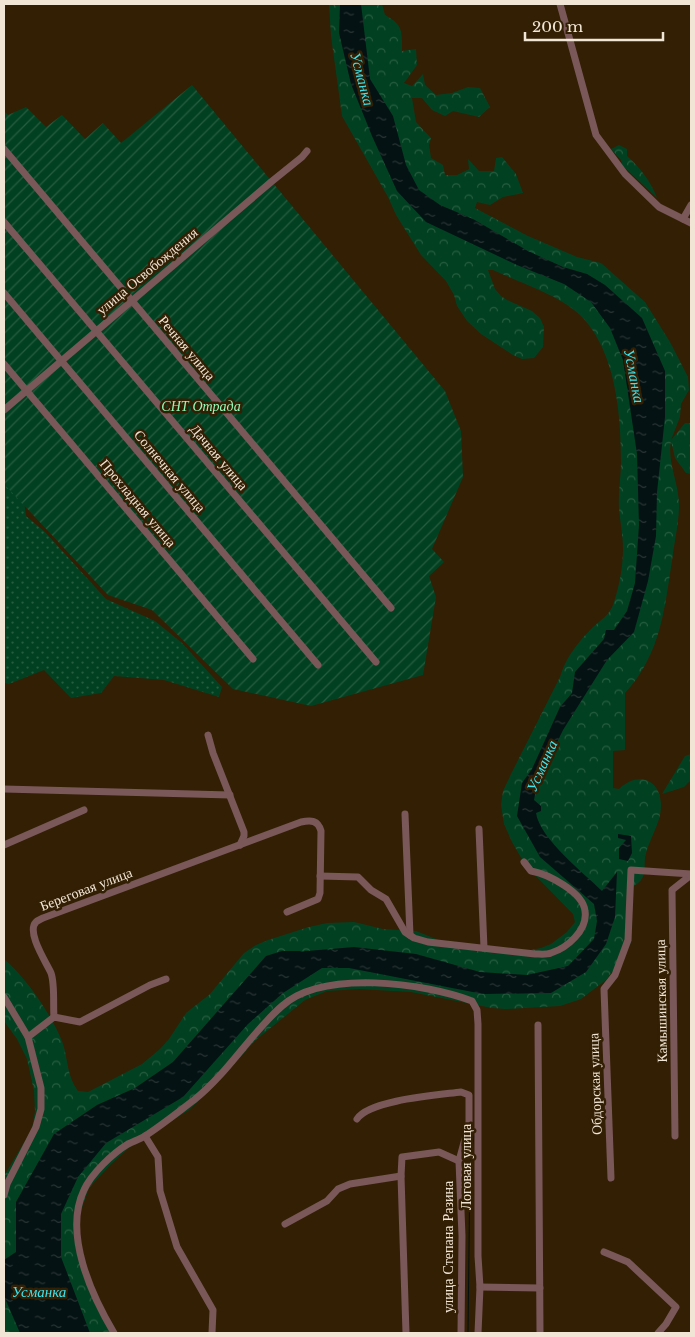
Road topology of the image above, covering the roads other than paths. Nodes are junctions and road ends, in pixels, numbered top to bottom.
1 (560, 4) edge
2 (4, 149) edge
3 (307, 151) dead end
4 (691, 205) edge
5 (683, 219) junction
6 (4, 222) edge
7 (691, 222) edge
8 (4, 293) edge
9 (131, 301) junction
10 (96, 331) junction
11 (61, 361) junction
12 (4, 364) edge
13 (26, 390) junction
14 (4, 410) edge
15 (391, 608) dead end
16 (253, 659) dead end
17 (376, 662) dead end
18 (318, 665) dead end
19 (208, 735) dead end
20 (4, 789) edge
21 (230, 795) junction
22 (84, 810) dead end
23 (405, 814) dead end
24 (479, 829) dead end
25 (4, 845) edge
26 (240, 845) junction
27 (524, 862) dead end
28 (691, 875) edge
29 (320, 876) junction
30 (287, 912) dead end
31 (410, 935) junction
32 (484, 948) junction
33 (166, 979) dead end
34 (4, 997) edge
35 (54, 1017) junction
36 (538, 1025) dead end
37 (28, 1037) junction
38 (357, 1119) dead end
39 (145, 1136) junction
40 (675, 1136) dead end
41 (460, 1161) junction
42 (401, 1176) junction
43 (612, 1178) dead end
44 (5, 1183) edge
45 (4, 1195) edge
46 (284, 1224) dead end
47 (604, 1252) dead end
48 (480, 1287) junction
49 (540, 1288) junction
50 (114, 1333) edge
51 (212, 1333) edge
52 (406, 1333) edge
53 (461, 1333) edge
54 (478, 1333) edge
55 (540, 1333) edge
56 (658, 1333) edge

1 - 5 street
2 - 9 street, Речная улица
3 - 9 street, улица Освобождения
4 - 5 street
5 - 7 street
6 - 10 street, Дачная улица
8 - 11 street, Солнечная улица
9 - 10 street, улица Освобождения
9 - 15 street, Речная улица
10 - 11 street, улица Освобождения
10 - 17 street, Дачная улица
11 - 13 street, улица Освобождения
11 - 18 street, Солнечная улица
12 - 13 street, Прохладная улица
13 - 14 street, улица Освобождения
13 - 16 street, Прохладная улица
19 - 21 street
20 - 21 street
21 - 26 street
22 - 25 street
23 - 31 street
24 - 32 street
26 - 29 street
26 - 35 street, Береговая улица
27 - 32 street
28 - 40 street, Камышинская улица
28 - 43 street, Обдорская улица
29 - 30 street
29 - 31 street
31 - 32 street
33 - 35 street
34 - 37 street
35 - 37 street
36 - 49 street
37 - 44 street
38 - 41 street, улица Степана Разина
39 - 48 street, Логовая улица
39 - 50 street
39 - 51 street
41 - 42 street, улица Степана Разина
41 - 53 street, улица Степана Разина
42 - 46 street
42 - 52 street, улица Степана Разина
44 - 45 street
47 - 56 street
48 - 49 street
48 - 54 street, Логовая улица
49 - 55 street

